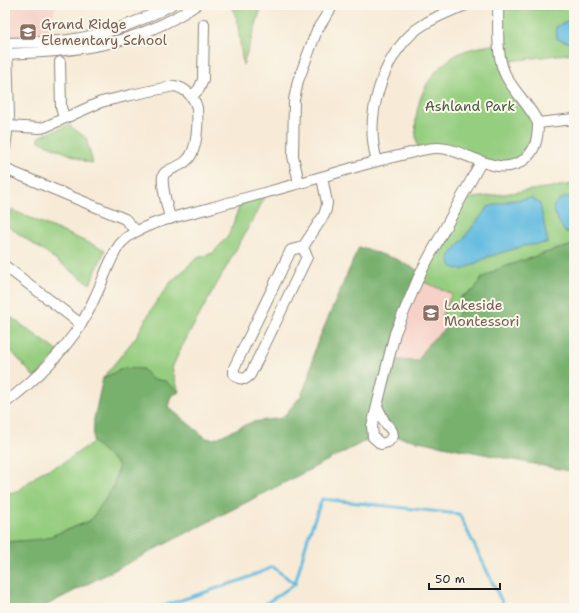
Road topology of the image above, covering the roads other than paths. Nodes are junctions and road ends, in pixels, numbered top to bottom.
1 (171, 5) edge
2 (196, 5) edge
3 (333, 5) edge
4 (466, 5) edge
5 (498, 5) edge
6 (204, 24) dead end
7 (6, 48) edge
8 (60, 62) dead end
9 (192, 96) junction
10 (64, 118) junction
11 (574, 119) edge
12 (538, 123) junction
13 (7, 131) edge
14 (5, 148) edge
15 (377, 161) junction
16 (481, 162) junction
17 (5, 169) edge
18 (322, 177) junction
19 (299, 184) junction
20 (170, 219) junction
21 (136, 231) junction
22 (303, 247) junction
23 (5, 266) edge
24 (81, 324) junction
25 (5, 402) edge
26 (378, 406) dead end

1 - 7 street
2 - 7 street
3 - 19 street
4 - 15 street
5 - 12 street
6 - 9 street
7 - 13 street
8 - 10 street
9 - 10 street
9 - 20 street
10 - 13 street
11 - 12 street
12 - 16 street
13 - 14 street
15 - 16 street
15 - 18 street
16 - 26 street
17 - 21 street
18 - 19 street
18 - 22 street
19 - 20 street
20 - 21 street
21 - 24 street
22 - 22 street
23 - 24 street
24 - 25 street

